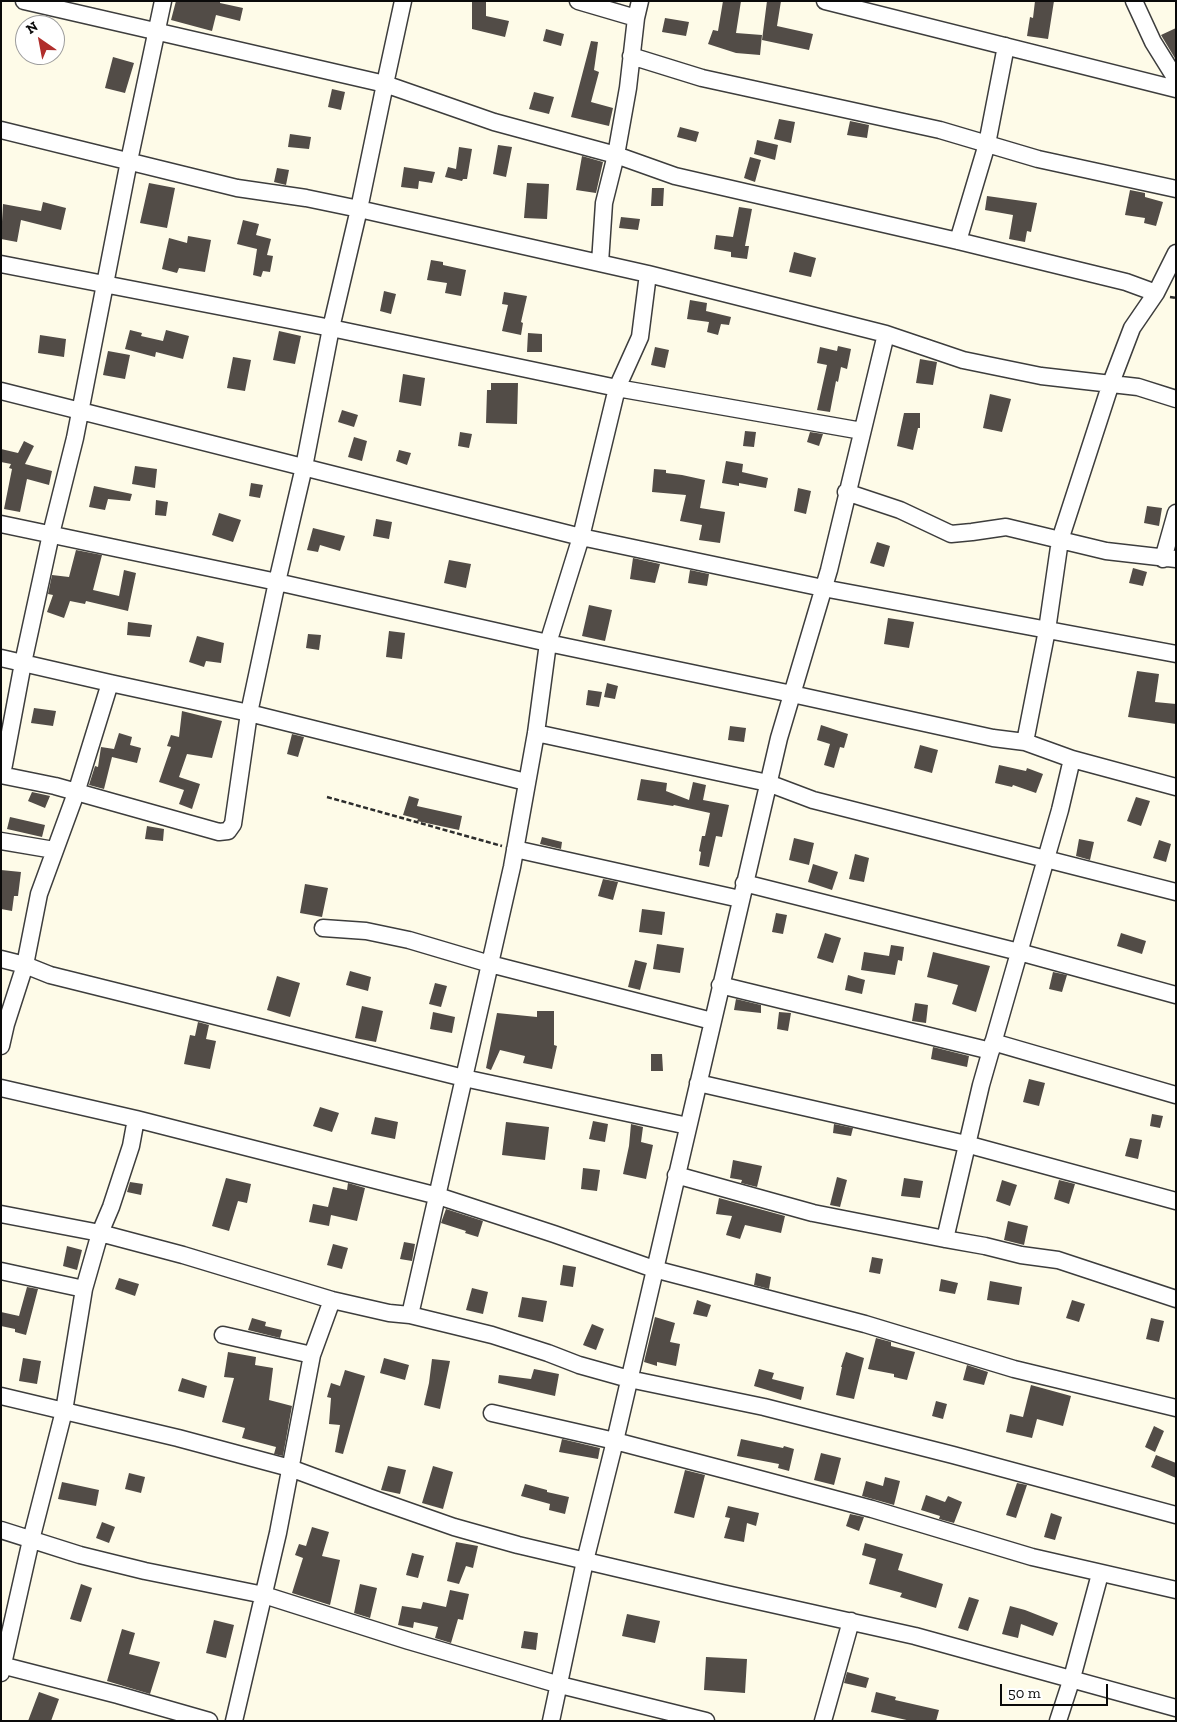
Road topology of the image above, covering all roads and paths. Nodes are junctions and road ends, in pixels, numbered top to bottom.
1 (24, 1) edge
2 (163, 1) edge
3 (403, 1) edge
4 (578, 1) edge
5 (640, 1) edge
6 (824, 1) edge
7 (1134, 1) edge
8 (636, 18) junction
9 (157, 30) junction
10 (1006, 46) junction
11 (632, 56) junction
12 (1176, 78) edge
13 (384, 84) junction
14 (1176, 89) edge
15 (1, 130) edge
16 (987, 144) junction
17 (616, 155) junction
18 (129, 161) junction
19 (1176, 189) edge
20 (359, 209) junction
21 (958, 241) junction
22 (1176, 253) edge
23 (600, 263) junction
24 (1, 264) edge
25 (648, 274) junction
26 (105, 284) junction
27 (1156, 292) junction
28 (331, 328) junction
29 (886, 334) junction
30 (1111, 383) junction
31 (617, 388) junction
32 (1, 391) edge
33 (1173, 399) edge
34 (80, 411) junction
35 (862, 431) junction
36 (304, 467) junction
37 (846, 492) junction
38 (1176, 513) edge
39 (1, 524) edge
40 (51, 534) junction
41 (581, 537) junction
42 (1060, 540) junction
43 (1170, 559) edge
44 (276, 582) junction
45 (823, 588) junction
46 (1047, 630) junction
47 (548, 643) junction
48 (1176, 654) edge
49 (1, 658) edge
50 (22, 664) junction
51 (110, 683) junction
52 (792, 694) junction
53 (249, 713) junction
54 (536, 733) junction
55 (1025, 742) junction
56 (1072, 759) junction
57 (2, 775) edge
58 (526, 782) junction
59 (768, 783) junction
60 (1176, 787) edge
61 (76, 794) junction
62 (327, 796) dead end
63 (1, 841) edge
64 (54, 850) junction
65 (515, 850) junction
66 (1046, 860) junction
67 (742, 891) junction
68 (1176, 892) edge
69 (323, 928) dead end
70 (1019, 952) junction
71 (1, 959) edge
72 (490, 964) junction
73 (24, 966) junction
74 (720, 985) junction
75 (1176, 994) edge
76 (712, 1021) junction
77 (1, 1046) edge
78 (992, 1047) junction
79 (464, 1078) junction
80 (698, 1083) junction
81 (1, 1088) edge
82 (1176, 1095) edge
83 (136, 1119) junction
84 (688, 1126) junction
85 (966, 1144) junction
86 (676, 1175) junction
87 (438, 1196) junction
88 (1176, 1201) edge
89 (1, 1214) edge
90 (100, 1233) junction
91 (945, 1239) junction
92 (654, 1269) junction
93 (1, 1271) edge
94 (84, 1289) junction
95 (1176, 1299) edge
96 (332, 1300) junction
97 (410, 1315) junction
98 (223, 1335) dead end
99 (312, 1355) junction
100 (629, 1379) junction
101 (1, 1396) edge
102 (1173, 1405) edge
103 (64, 1411) junction
104 (492, 1414) dead end
105 (615, 1441) junction
106 (290, 1468) junction
107 (1176, 1515) edge
108 (1, 1530) edge
109 (31, 1540) junction
110 (585, 1561) junction
111 (1100, 1574) junction
112 (1176, 1590) edge
113 (264, 1595) junction
114 (851, 1621) junction
115 (2, 1668) edge
116 (1072, 1678) junction
117 (560, 1685) junction
118 (1176, 1708) edge
119 (209, 1721) edge
120 (234, 1721) edge
121 (551, 1721) edge
122 (706, 1721) edge
123 (823, 1721) edge
124 (1058, 1721) edge

1 - 9 street
2 - 9 street
3 - 13 street
4 - 8 street
5 - 8 street
6 - 10 street
7 - 12 street
8 - 11 street
9 - 13 street
9 - 18 street
10 - 14 street
10 - 16 street
11 - 16 street
11 - 17 street
13 - 17 street
13 - 20 street
15 - 18 street
16 - 19 street
16 - 21 street
17 - 21 street
17 - 23 street
18 - 20 street
18 - 26 street
20 - 23 street
20 - 28 street
21 - 27 street
22 - 27 street
23 - 25 street
24 - 26 street
25 - 29 street
25 - 31 street
26 - 28 street
26 - 34 street
27 - 30 street
28 - 31 street
28 - 36 street
29 - 30 street
29 - 35 street
30 - 33 street
30 - 42 street
31 - 35 street
31 - 41 street
32 - 34 street
34 - 36 street
34 - 40 street
35 - 37 street
36 - 41 street
36 - 44 street
37 - 42 street
37 - 45 street
38 - 43 street
39 - 40 street
40 - 44 street
40 - 50 street
41 - 45 street
41 - 47 street
42 - 43 street
42 - 46 street
44 - 47 street
44 - 53 street
45 - 46 street
45 - 52 street
46 - 48 street
46 - 55 street
47 - 52 street
47 - 54 street
49 - 50 street
50 - 51 street
50 - 57 street
51 - 53 street
51 - 61 street
52 - 55 street
52 - 59 street
53 - 58 street
53 - 61 street
54 - 58 street
54 - 59 street
55 - 56 street
56 - 60 street
56 - 66 street
57 - 61 street
58 - 65 street
59 - 66 street
59 - 67 street
61 - 64 street
62 - 65 path
63 - 64 street
64 - 73 street
65 - 67 street
65 - 72 street
66 - 68 street
66 - 70 street
67 - 70 street
67 - 74 street
69 - 72 street
70 - 75 street
70 - 78 street
71 - 73 street
72 - 76 street
72 - 79 street
73 - 77 street
73 - 79 street
74 - 76 street
74 - 78 street
76 - 80 street
78 - 82 street
78 - 85 street
79 - 84 street
79 - 87 street
80 - 84 street
80 - 85 street
81 - 83 street
83 - 87 street
83 - 90 street
84 - 86 street
85 - 88 street
85 - 91 street
86 - 91 street
86 - 92 street
87 - 92 street
87 - 97 street
89 - 90 street
90 - 94 street
90 - 96 street
91 - 95 street
92 - 100 street
92 - 102 street
93 - 94 street
94 - 103 street
96 - 97 street
96 - 99 street
97 - 100 street
98 - 99 street
99 - 106 street
100 - 105 street
100 - 107 street
101 - 103 street
103 - 106 street
103 - 109 street
104 - 105 street
105 - 110 street
105 - 111 street
106 - 110 street
106 - 113 street
108 - 109 street
109 - 113 street
109 - 115 street
110 - 114 street
110 - 117 street
111 - 112 street
111 - 116 street
113 - 117 street
113 - 120 street
114 - 116 street
114 - 123 street
115 - 119 street
116 - 118 street
116 - 124 street
117 - 121 street
117 - 122 street

